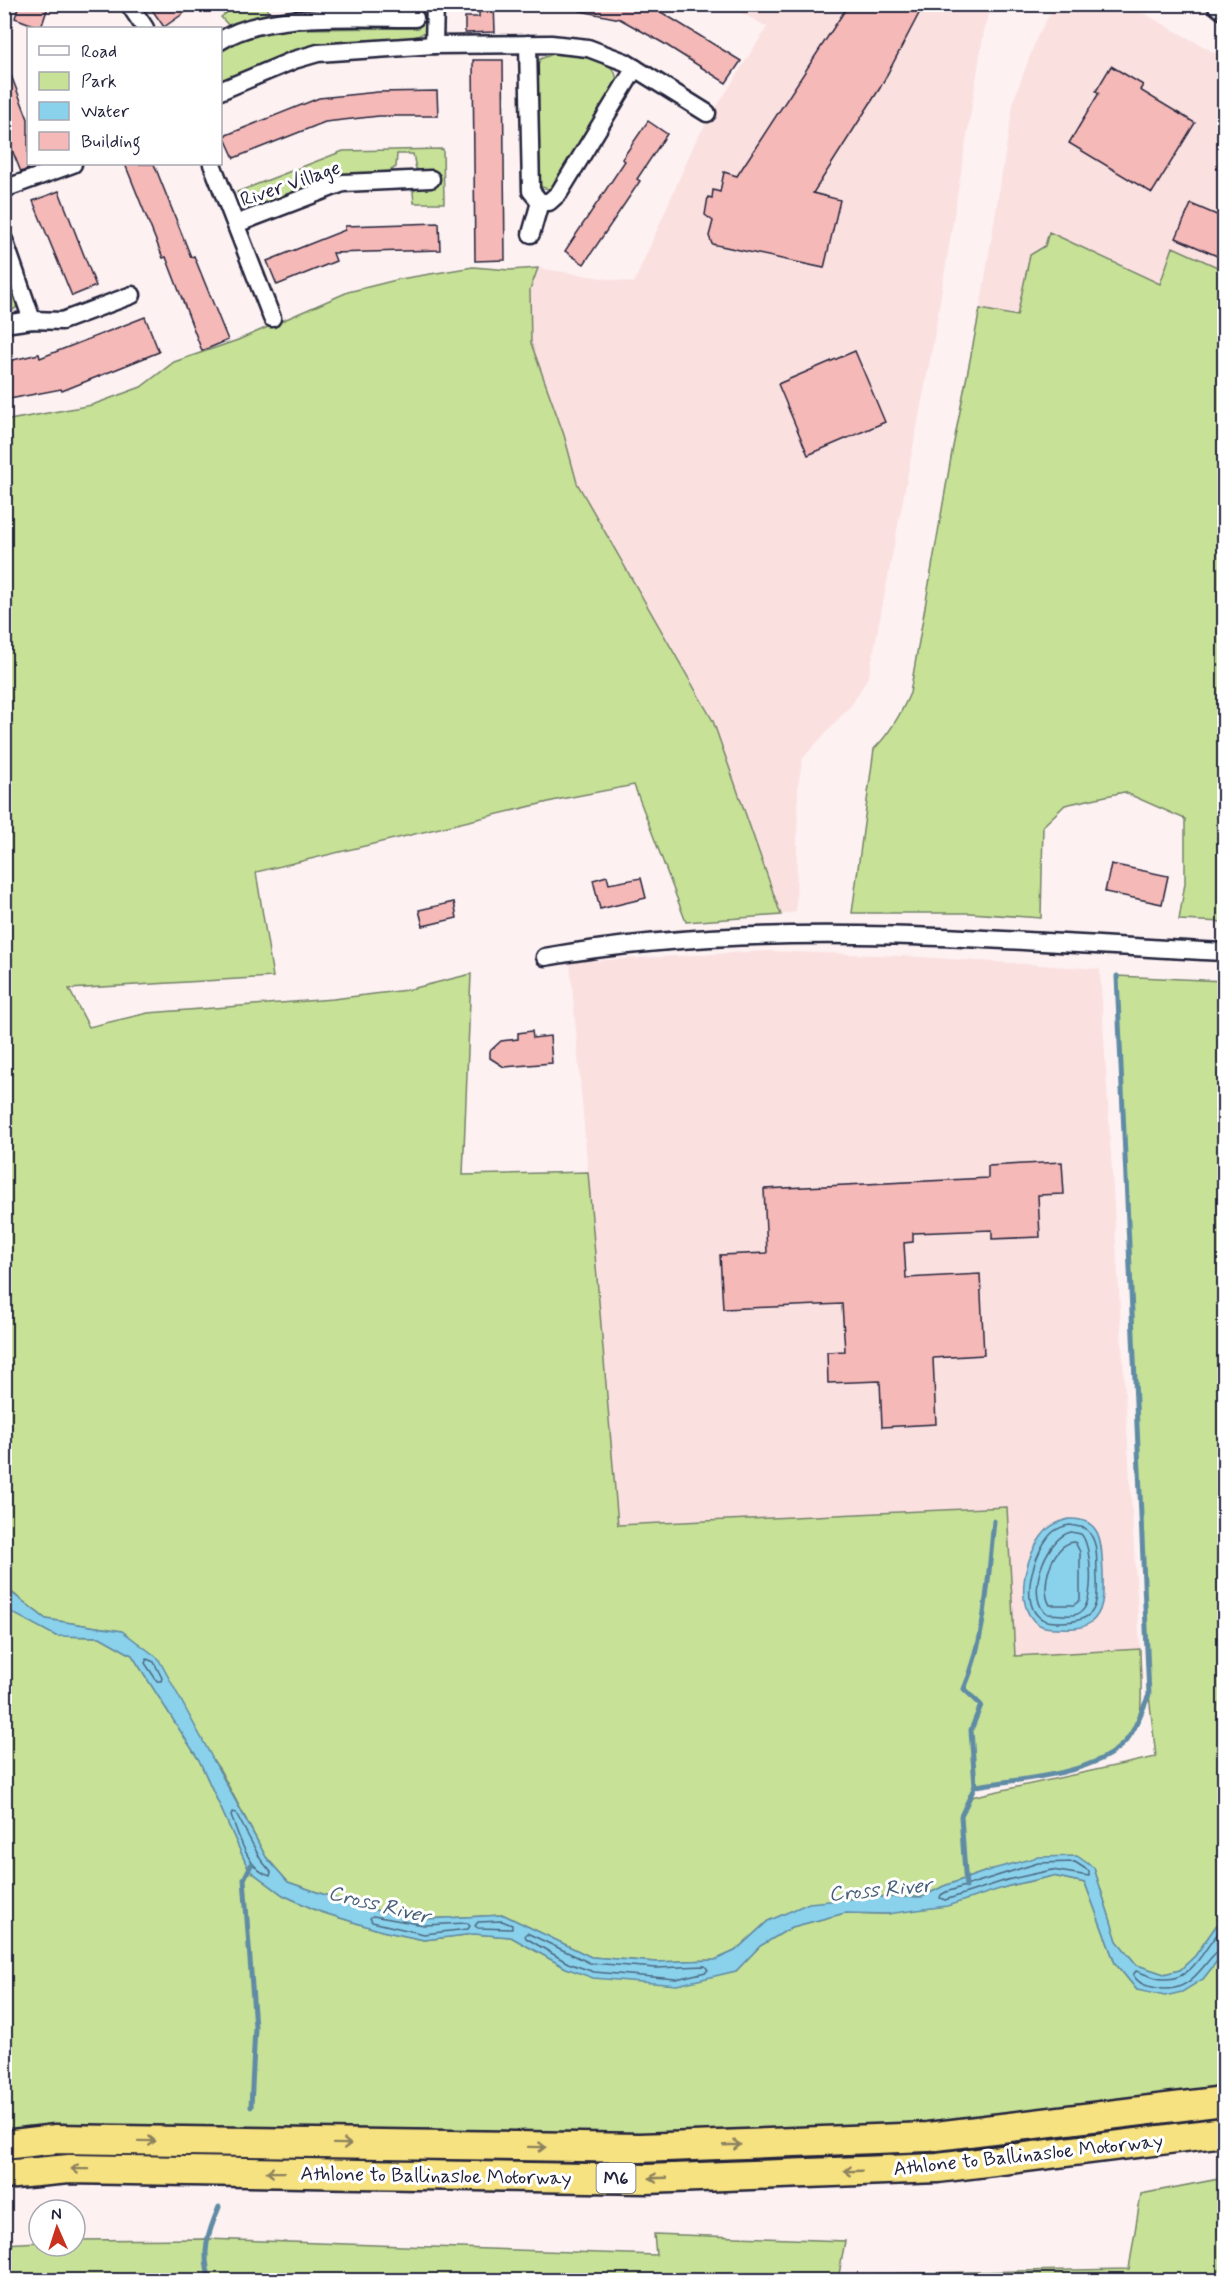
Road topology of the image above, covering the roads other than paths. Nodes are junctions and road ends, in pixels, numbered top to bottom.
1 (129, 4) edge
2 (435, 4) edge
3 (1219, 4) edge
4 (1224, 8) edge
5 (415, 18) dead end
6 (144, 27) edge
7 (222, 40) edge
8 (528, 44) junction
9 (435, 45) junction
10 (635, 68) junction
11 (222, 90) edge
12 (707, 113) dead end
13 (70, 165) edge
14 (212, 165) edge
15 (431, 179) dead end
16 (4, 189) edge
17 (540, 202) junction
18 (236, 224) junction
19 (531, 234) dead end
20 (4, 240) edge
21 (132, 295) dead end
22 (272, 318) dead end
23 (32, 320) junction
24 (4, 324) edge
25 (1224, 952) edge
26 (544, 957) dead end
27 (1224, 2101) edge
28 (1224, 2132) edge
29 (4, 2145) edge
30 (4, 2175) edge

1 - 6 street
2 - 9 street
3 - 4 main road
5 - 7 street
8 - 9 street
8 - 10 street
8 - 17 street
9 - 11 street
10 - 12 street
10 - 17 street
13 - 16 street
14 - 18 street, River Village
15 - 18 street, River Village
17 - 19 street
18 - 22 street, River Village
20 - 23 street
21 - 23 street
23 - 24 street
25 - 26 street
29 -> 27 highway, Athlone to Ballinasloe Motorway / M6
28 -> 30 highway, Athlone to Ballinasloe Motorway / M6

